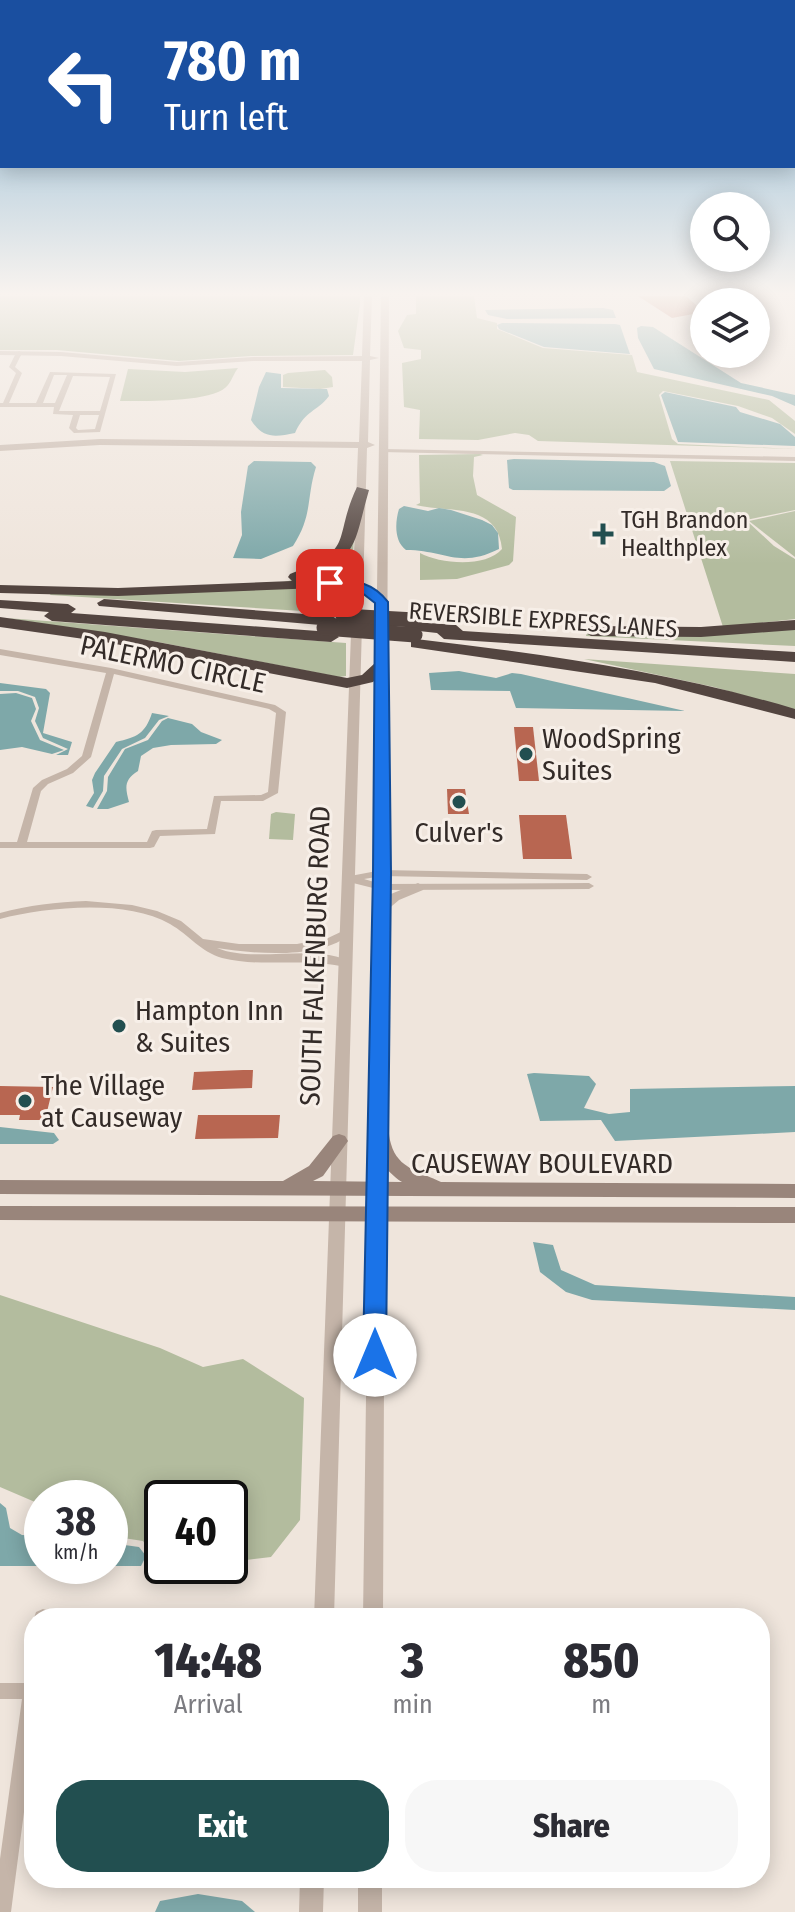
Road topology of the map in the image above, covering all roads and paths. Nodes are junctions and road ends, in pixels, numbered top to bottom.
1 (13, 385) edge
2 (47, 385) edge
3 (66, 385) edge
4 (111, 385) edge
5 (365, 385) edge
6 (384, 385) edge
7 (3, 405) edge
8 (39, 405) junction
9 (58, 405) junction
10 (77, 413) junction
11 (103, 413) junction
12 (363, 448) junction
13 (383, 448) junction
14 (0, 451) edge
15 (795, 456) edge
16 (362, 490) junction
17 (256, 585) junction
18 (360, 585) junction
19 (0, 592) edge
20 (382, 602) junction
21 (0, 604) edge
22 (0, 613) edge
23 (0, 622) edge
24 (330, 625) junction
25 (795, 625) edge
26 (415, 631) junction
27 (795, 651) edge
28 (0, 652) edge
29 (795, 657) edge
30 (795, 664) edge
31 (381, 666) junction
32 (111, 671) junction
33 (795, 671) edge
34 (355, 684) junction
35 (795, 714) edge
36 (0, 845) edge
37 (21, 845) junction
38 (349, 879) junction
39 (382, 880) junction
40 (418, 887) junction
41 (381, 908) junction
42 (0, 916) edge
43 (347, 933) junction
44 (196, 940) junction
45 (345, 963) junction
46 (378, 1117) junction
47 (339, 1141) junction
48 (0, 1187) edge
49 (279, 1189) junction
50 (338, 1189) junction
51 (375, 1190) junction
52 (459, 1191) junction
53 (795, 1191) edge
54 (0, 1213) edge
55 (338, 1214) junction
56 (375, 1215) junction
57 (795, 1215) edge
58 (324, 1608) edge
59 (373, 1608) edge
60 (0, 1691) edge
61 (24, 1691) edge
62 (24, 1744) edge
63 (312, 1888) edge
64 (370, 1888) edge
65 (2, 1912) edge
66 (311, 1912) edge
67 (370, 1912) edge

1 - 7 street
2 - 8 street
3 - 9 street
4 - 11 street
5 - 12 street, SOUTH FALKENBURG ROAD
6 - 13 street
7 - 8 street
8 - 9 street
9 - 10 street
10 - 11 street
10 - 11 street
12 - 13 street
12 - 14 street
12 - 16 street, SOUTH FALKENBURG ROAD
13 - 15 street
13 - 20 street
16 - 17 highway
16 - 18 street, SOUTH FALKENBURG ROAD
17 - 18 highway
17 - 19 highway
18 - 20 highway
18 - 34 street, SOUTH FALKENBURG ROAD
19 - 24 highway
20 - 31 street
21 - 24 highway
22 - 24 highway
23 - 34 highway
24 - 26 highway
24 - 26 highway, bridge
25 - 26 highway
26 - 27 highway
26 - 29 highway
26 - 30 highway, REVERSIBLE EXPRESS LANES
26 - 33 highway
26 - 35 highway
28 - 32 street, PALERMO CIRCLE
31 - 34 highway
31 - 39 street
32 - 37 street
32 - 37 street, PALERMO CIRCLE
34 - 38 street, SOUTH FALKENBURG ROAD
36 - 37 street, PALERMO CIRCLE
38 - 39 street
38 - 43 street, SOUTH FALKENBURG ROAD
39 - 40 street
39 - 40 street
39 - 41 street
40 - 41 street
41 - 46 street
42 - 44 street
43 - 44 street
43 - 45 street, SOUTH FALKENBURG ROAD
44 - 45 street
45 - 47 street, SOUTH FALKENBURG ROAD
46 - 51 street
46 - 52 main road
47 - 49 main road
47 - 50 street, SOUTH FALKENBURG ROAD
48 - 49 main road, CAUSEWAY BOULEVARD
49 - 50 main road, CAUSEWAY BOULEVARD
50 - 51 main road, CAUSEWAY BOULEVARD
50 - 55 street, SOUTH FALKENBURG ROAD
51 - 52 main road, CAUSEWAY BOULEVARD
51 - 56 street
52 - 53 main road, CAUSEWAY BOULEVARD
54 - 55 main road, CAUSEWAY BOULEVARD
55 - 56 main road, CAUSEWAY BOULEVARD
55 - 58 street, SOUTH FALKENBURG ROAD
56 - 57 main road, CAUSEWAY BOULEVARD
56 - 59 street
60 - 61 street
62 - 65 street
63 - 66 street
64 - 67 street

